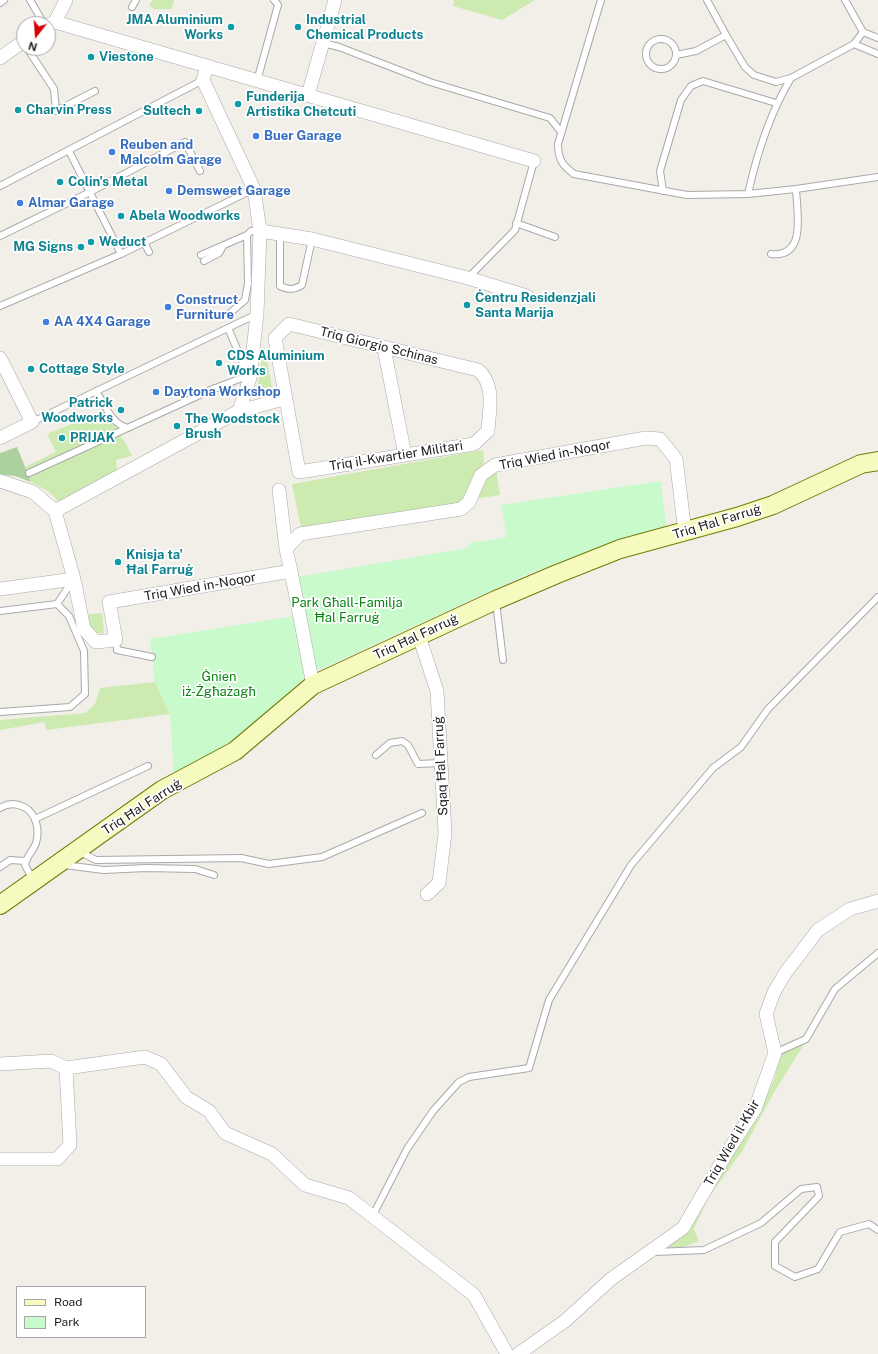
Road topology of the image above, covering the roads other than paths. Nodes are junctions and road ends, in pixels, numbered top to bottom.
1 (4, 0) edge
2 (30, 0) edge
3 (66, 0) edge
4 (136, 0) edge
5 (274, 0) edge
6 (335, 0) edge
7 (601, 0) edge
8 (707, 0) edge
9 (845, 0) edge
10 (0, 3) edge
11 (132, 7) dead end
12 (43, 16) edge
13 (55, 16) edge
14 (56, 26) edge
15 (863, 32) junction
16 (726, 35) junction
17 (878, 38) edge
18 (323, 43) junction
19 (854, 44) junction
20 (16, 49) edge
21 (878, 54) edge
22 (676, 55) junction
23 (32, 56) edge
24 (0, 58) edge
25 (207, 66) junction
26 (791, 78) junction
27 (203, 80) junction
28 (257, 81) junction
29 (95, 91) dead end
30 (308, 96) junction
31 (776, 103) junction
32 (561, 132) junction
33 (69, 151) junction
34 (534, 161) joint
35 (200, 171) dead end
36 (878, 177) edge
37 (0, 186) edge
38 (254, 189) junction
39 (796, 190) junction
40 (663, 191) junction
41 (90, 192) junction
42 (748, 194) junction
43 (516, 223) junction
44 (260, 231) junction
45 (280, 234) junction
46 (247, 235) junction
47 (0, 236) edge
48 (554, 237) dead end
49 (312, 239) junction
50 (144, 242) junction
51 (149, 252) dead end
52 (121, 254) junction
53 (771, 254) dead end
54 (202, 258) dead end
55 (468, 278) junction
56 (527, 296) dead end
57 (0, 306) edge
58 (230, 313) dead end
59 (257, 314) junction
60 (228, 328) junction
61 (384, 348) junction
62 (0, 358) edge
63 (215, 388) junction
64 (96, 391) junction
65 (244, 396) junction
66 (284, 399) junction
67 (239, 410) junction
68 (32, 422) junction
69 (128, 428) junction
70 (488, 431) joint
71 (0, 438) edge
72 (405, 455) junction
73 (878, 461) edge
74 (29, 473) dead end
75 (0, 481) edge
76 (279, 490) dead end
77 (55, 511) junction
78 (684, 532) junction
79 (286, 549) junction
80 (291, 571) junction
81 (74, 579) junction
82 (0, 589) edge
83 (878, 598) edge
84 (496, 600) junction
85 (57, 604) junction
86 (0, 611) edge
87 (419, 636) junction
88 (116, 640) junction
89 (152, 657) dead end
90 (503, 660) dead end
91 (313, 685) junction
92 (0, 712) edge
93 (376, 755) dead end
94 (440, 763) junction
95 (148, 766) dead end
96 (0, 808) edge
97 (422, 813) dead end
98 (35, 818) junction
99 (77, 850) junction
100 (25, 861) junction
101 (58, 864) junction
102 (0, 867) edge
103 (214, 875) dead end
104 (34, 881) junction
105 (427, 894) dead end
106 (878, 901) edge
107 (0, 905) edge
108 (878, 953) edge
109 (775, 1053) junction
110 (0, 1064) edge
111 (66, 1068) junction
112 (0, 1159) edge
113 (373, 1215) junction
114 (878, 1230) edge
115 (648, 1252) junction
116 (507, 1354) edge
117 (518, 1354) edge

1 - 10 lane
2 - 12 lane
3 - 13 street
4 - 11 lane
5 - 28 lane
6 - 18 street
7 - 32 lane
8 - 16 lane
9 - 15 lane
14 - 25 street
15 - 17 lane
15 - 19 lane
16 - 22 lane
16 - 26 lane
18 - 30 street
18 - 32 lane
19 - 21 lane
19 - 26 lane
20 - 24 street
22 - 22 lane
23 - 29 lane
25 - 27 street
25 - 28 street
26 - 31 lane
27 - 33 lane
27 - 38 street
28 - 30 street
30 - 34 street
31 - 40 lane
31 - 42 lane
32 - 40 lane
33 - 37 lane
33 - 41 lane
34 - 43 lane
35 - 41 lane
36 - 39 lane
38 - 44 street
38 - 50 lane
39 - 42 lane
39 - 53 lane
40 - 42 lane
41 - 47 lane
41 - 52 lane
43 - 48 lane
43 - 55 lane
44 - 45 street
44 - 46 lane
44 - 59 street
45 - 49 street
45 - 49 lane
46 - 54 lane
46 - 58 lane
49 - 55 street
50 - 51 lane
50 - 52 lane
52 - 57 lane
55 - 56 street
59 - 60 lane
59 - 65 street
60 - 63 lane
60 - 64 lane
61 - 66 street, Triq Giorgio Schinas
61 - 70 street, Triq Giorgio Schinas
61 - 72 street
62 - 68 street
63 - 65 lane
63 - 69 lane
64 - 68 lane
64 - 69 lane
65 - 67 street
66 - 67 street
66 - 72 street, Triq il-Kwartier Militari
67 - 77 street
68 - 71 street
69 - 74 lane
70 - 72 street, Triq il-Kwartier Militari
73 - 78 main road, Triq Ħal Farruġ
75 - 77 street
76 - 79 street
77 - 81 street
78 - 79 street, Triq Wied in-Noqor
78 - 84 main road, Triq Ħal Farruġ
79 - 80 street
80 - 88 street, Triq Wied in-Noqor
80 - 91 street
81 - 82 street
81 - 85 lane
81 - 88 street
83 - 113 lane
84 - 87 main road, Triq Ħal Farruġ
84 - 90 lane
85 - 86 lane
85 - 92 lane
87 - 91 main road, Triq Ħal Farruġ
87 - 94 street, Sqaq Ħal Farruġ
88 - 89 lane
91 - 99 main road, Triq Ħal Farruġ
93 - 94 lane
94 - 105 street, Sqaq Ħal Farruġ
95 - 98 lane
96 - 98 lane
97 - 99 lane
98 - 100 lane
99 - 101 main road, Triq Ħal Farruġ
100 - 102 lane
100 - 104 lane
101 - 103 lane
101 - 104 main road, Triq Ħal Farruġ
104 - 107 main road, Triq Ħal Farruġ
106 - 109 street
108 - 109 lane
109 - 115 street, Triq Wied il-Kbir
110 - 111 street
111 - 112 street
111 - 113 street
113 - 116 street
114 - 115 lane
115 - 117 street, Triq Wied il-Kbir

